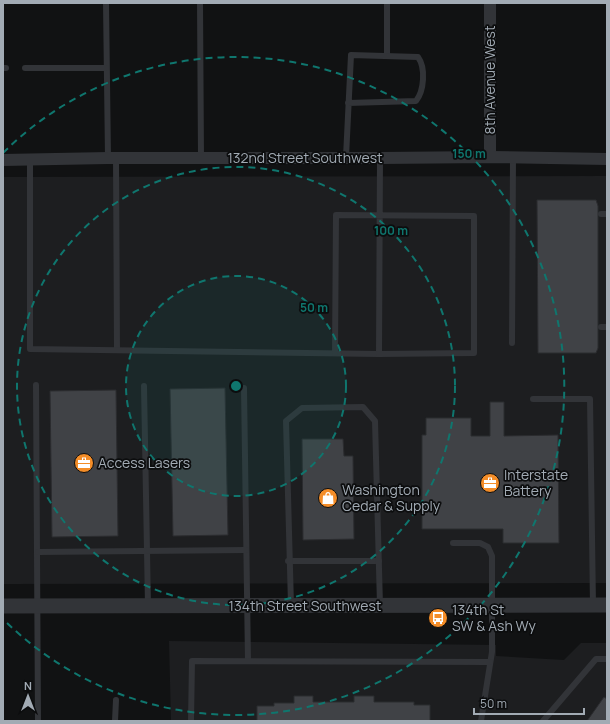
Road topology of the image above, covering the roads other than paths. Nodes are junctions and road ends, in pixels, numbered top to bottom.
1 (106, 3) edge
2 (200, 3) edge
3 (387, 3) edge
4 (490, 3) edge
5 (387, 56) junction
6 (25, 68) dead end
7 (106, 68) junction
8 (348, 103) junction
9 (346, 157) junction
10 (490, 157) junction
11 (112, 158) junction
12 (201, 158) junction
13 (380, 158) junction
14 (513, 158) junction
15 (30, 159) junction
16 (3, 160) edge
17 (607, 160) edge
18 (380, 216) junction
19 (512, 343) dead end
20 (117, 350) junction
21 (335, 353) junction
22 (379, 354) junction
23 (36, 385) dead end
24 (144, 386) dead end
25 (244, 388) dead end
26 (533, 400) dead end
27 (453, 543) dead end
28 (246, 550) junction
29 (147, 551) junction
30 (38, 552) junction
31 (288, 561) junction
32 (379, 561) junction
33 (380, 605) junction
34 (492, 605) junction
35 (600, 605) edge
36 (3, 606) edge
37 (38, 606) junction
38 (148, 606) junction
39 (247, 606) junction
40 (291, 606) junction
41 (607, 659) edge
42 (248, 662) junction
43 (490, 662) junction
44 (116, 700) dead end
45 (38, 721) edge
46 (115, 721) edge
47 (191, 721) edge
48 (481, 721) edge
49 (543, 721) edge

1 - 7 lane
2 - 12 lane
3 - 5 lane
4 - 10 street, 8th Avenue West
5 - 8 lane
5 - 8 lane
6 - 7 lane
7 - 11 lane
8 - 9 lane
9 - 12 street, 132nd Street Southwest
9 - 13 street, 132nd Street Southwest
10 - 13 street, 132nd Street Southwest
10 - 14 street, 132nd Street Southwest
11 - 12 street, 132nd Street Southwest
11 - 15 street, 132nd Street Southwest
11 - 20 lane
13 - 18 lane
14 - 17 street, 132nd Street Southwest
14 - 19 lane
15 - 16 street, 132nd Street Southwest
15 - 20 lane
18 - 21 lane
18 - 22 lane
18 - 22 lane
20 - 21 lane
21 - 22 lane
23 - 30 lane
24 - 29 lane
25 - 28 lane
26 - 35 lane
27 - 34 lane
28 - 29 lane
28 - 39 lane
29 - 30 lane
29 - 38 lane
30 - 37 lane
31 - 32 lane
31 - 32 lane
31 - 40 lane
32 - 33 lane
33 - 34 street, 134th Street Southwest
33 - 40 street, 134th Street Southwest
34 - 35 street, 134th Street Southwest
34 - 43 lane
36 - 37 street, 134th Street Southwest
37 - 38 street, 134th Street Southwest
37 - 45 lane
38 - 39 street, 134th Street Southwest
39 - 40 street, 134th Street Southwest
39 - 42 lane
41 - 49 lane
42 - 43 lane
42 - 47 lane
43 - 48 lane
44 - 46 lane

